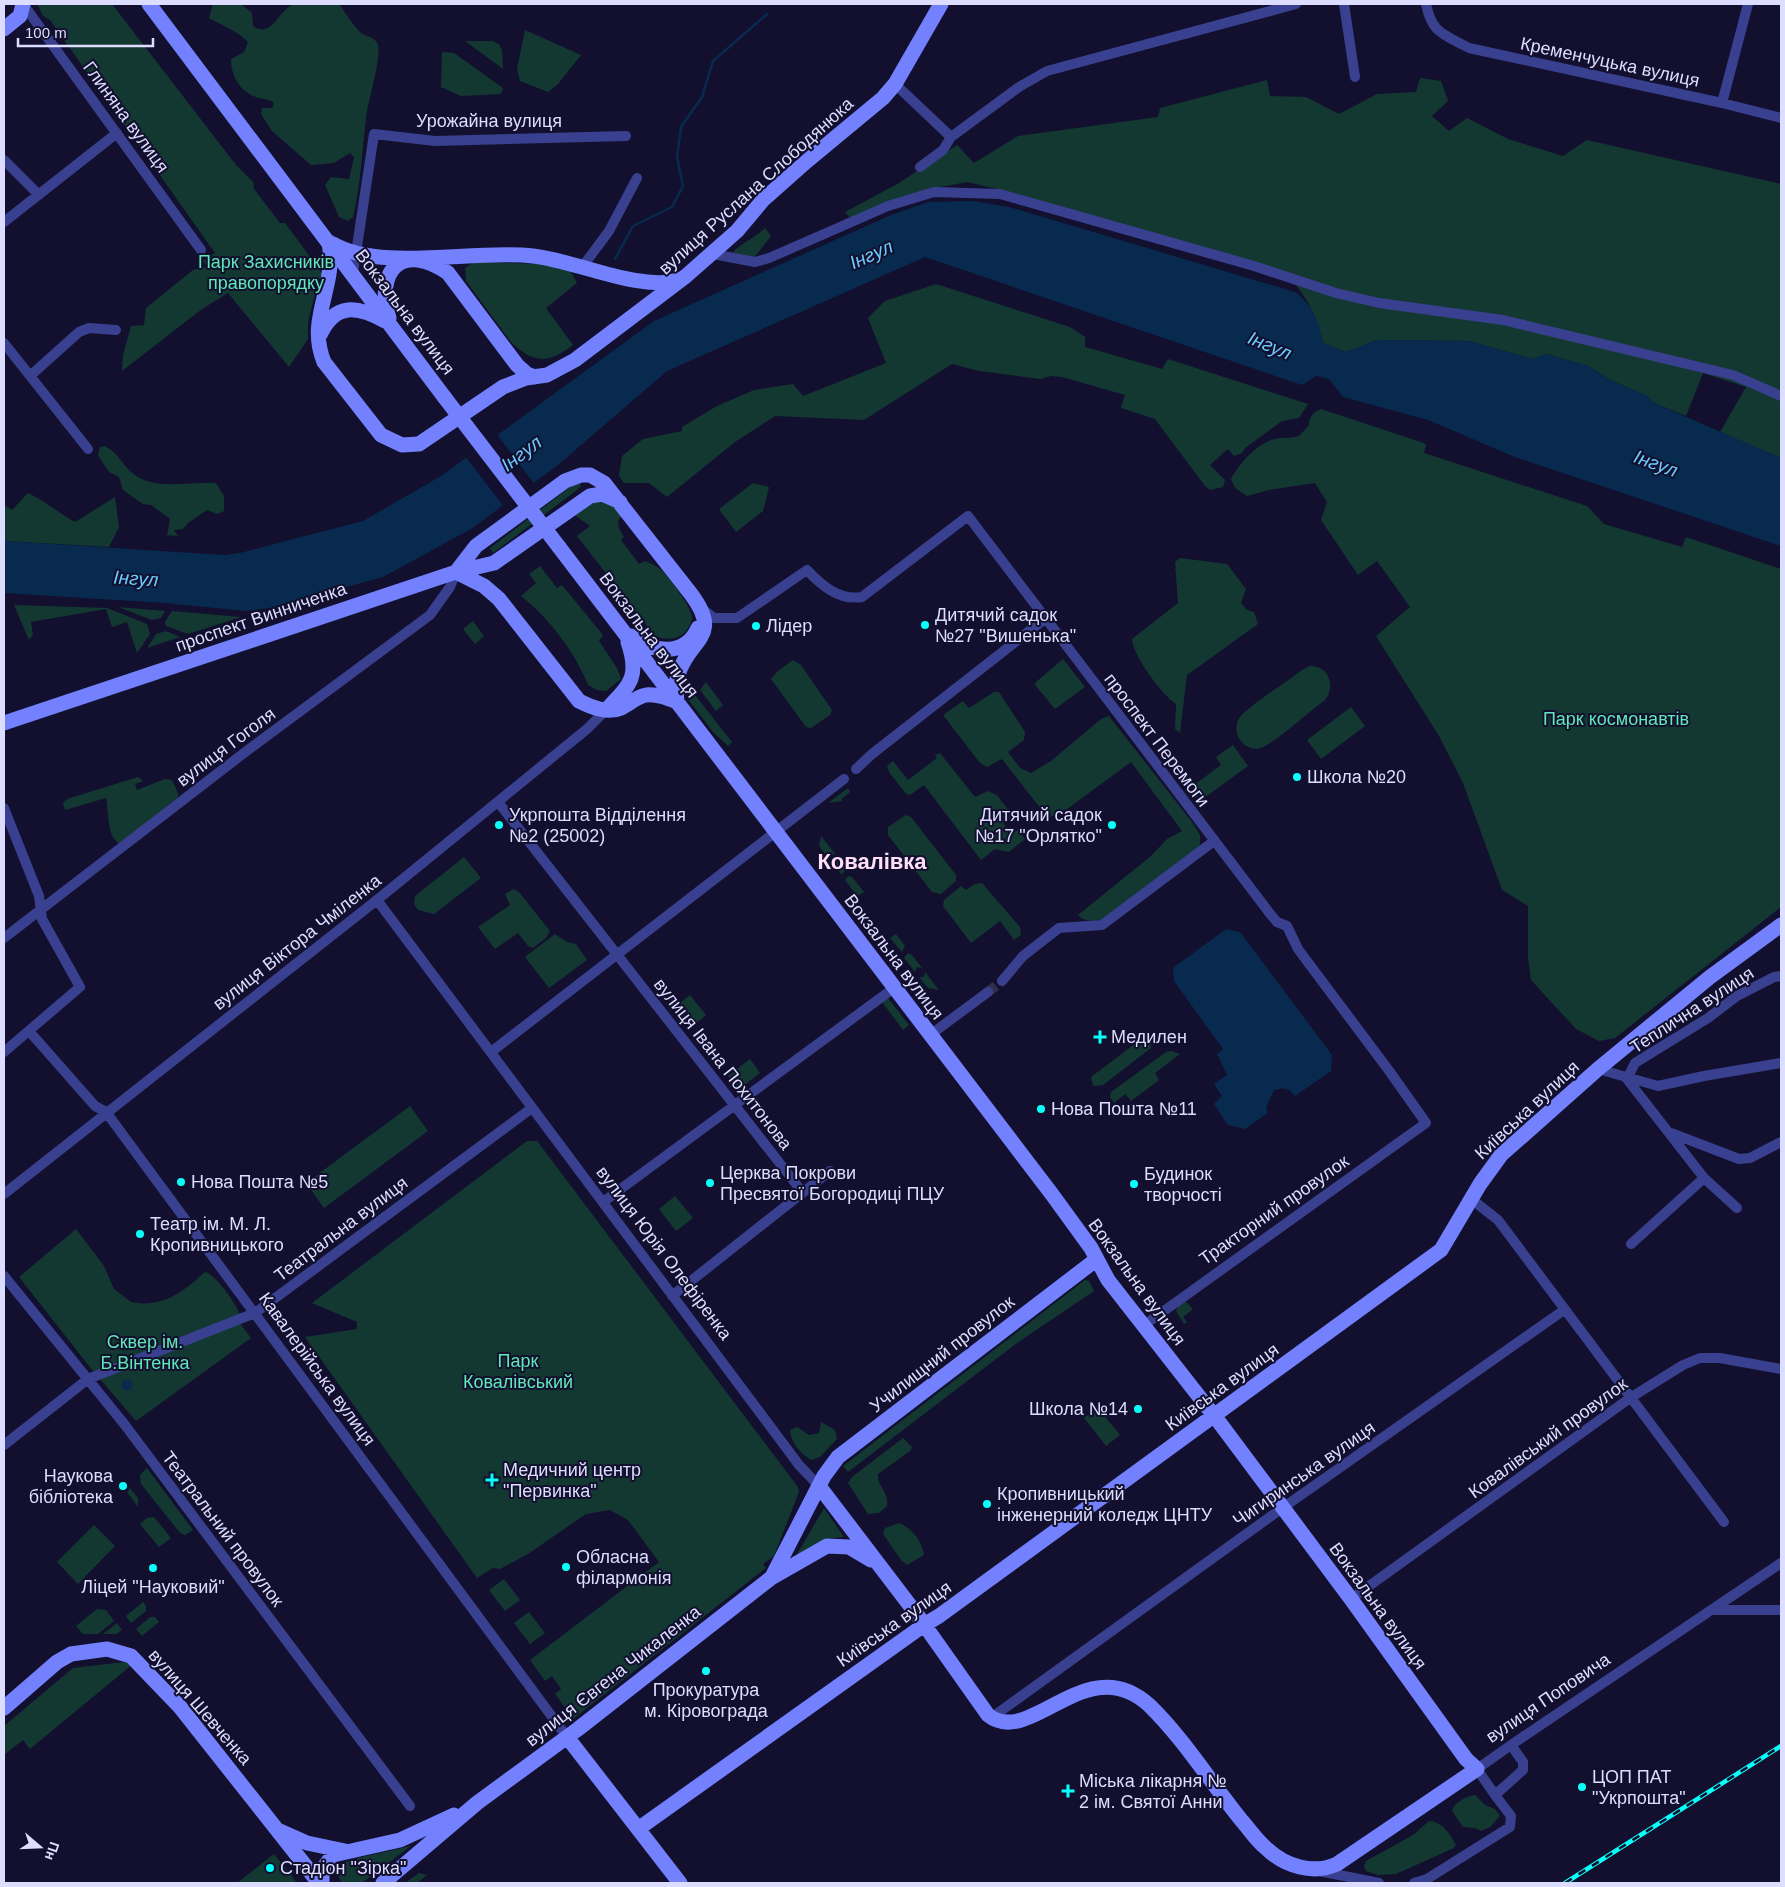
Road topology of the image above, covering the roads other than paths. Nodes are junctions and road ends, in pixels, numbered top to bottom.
1 (23, 4) edge
2 (149, 4) edge
3 (941, 4) edge
4 (1296, 4) edge
5 (1344, 4) edge
6 (1426, 4) edge
7 (1748, 4) edge
8 (4, 29) edge
9 (1355, 77) dead end
10 (895, 84) junction
11 (1722, 103) junction
12 (1781, 118) edge
13 (117, 134) junction
14 (626, 136) dead end
15 (951, 137) junction
16 (4, 160) edge
17 (920, 167) dead end
18 (637, 178) dead end
19 (39, 195) junction
20 (4, 222) edge
21 (329, 242) junction
22 (201, 250) dead end
23 (483, 253) junction
24 (355, 254) junction
25 (713, 254) junction
26 (414, 258) junction
27 (583, 266) junction
28 (353, 273) junction
29 (686, 276) junction
30 (457, 284) junction
31 (391, 325) junction
32 (116, 330) dead end
33 (4, 343) edge
34 (318, 344) junction
35 (508, 354) junction
36 (30, 376) junction
37 (535, 377) junction
38 (490, 395) junction
39 (1781, 396) edge
40 (88, 449) dead end
41 (620, 502) junction
42 (504, 558) junction
43 (456, 572) junction
44 (499, 600) junction
45 (700, 607) junction
46 (1046, 618) junction
47 (624, 631) junction
48 (677, 702) junction
49 (606, 710) junction
50 (4, 723) edge
51 (856, 768) dead end
52 (844, 779) dead end
53 (498, 802) junction
54 (4, 808) edge
55 (776, 832) junction
56 (1214, 841) junction
57 (377, 900) junction
58 (40, 911) junction
59 (1781, 925) edge
60 (4, 938) edge
61 (618, 955) junction
62 (1781, 976) edge
63 (1002, 981) tunnel mouth
64 (894, 988) junction
65 (988, 992) tunnel mouth
66 (29, 1031) junction
67 (930, 1035) junction
68 (4, 1052) edge
69 (491, 1052) junction
70 (1781, 1063) edge
71 (1598, 1069) junction
72 (1627, 1079) junction
73 (735, 1105) junction
74 (532, 1108) junction
75 (106, 1112) junction
76 (1426, 1123) joint
77 (1670, 1132) junction
78 (1780, 1142) edge
79 (830, 1171) dead end
80 (1704, 1178) junction
81 (803, 1193) junction
82 (4, 1194) edge
83 (1470, 1198) junction
84 (603, 1202) junction
85 (1737, 1208) dead end
86 (1631, 1244) dead end
87 (1097, 1259) junction
88 (4, 1276) edge
89 (672, 1296) junction
90 (1564, 1310) junction
91 (255, 1314) junction
92 (1143, 1326) junction
93 (1781, 1369) edge
94 (88, 1379) junction
95 (1630, 1398) junction
96 (1214, 1416) junction
97 (4, 1445) edge
98 (819, 1486) junction
99 (1282, 1509) junction
100 (1724, 1522) dead end
101 (1781, 1563) edge
102 (884, 1571) junction
103 (771, 1578) junction
104 (1351, 1599) junction
105 (1711, 1610) junction
106 (1781, 1610) edge
107 (924, 1625) junction
108 (4, 1708) edge
109 (991, 1718) junction
110 (567, 1737) junction
111 (1511, 1745) junction
112 (1477, 1769) junction
113 (1496, 1794) junction
114 (478, 1802) junction
115 (410, 1806) dead end
116 (276, 1828) junction
117 (638, 1829) junction
118 (352, 1851) junction
119 (1313, 1869) junction
120 (320, 1883) edge
121 (382, 1883) edge
122 (680, 1883) edge
123 (1379, 1883) edge
124 (1414, 1883) edge

1 - 8 main road
1 - 13 street, Глиняна вулиця
2 - 21 main road, Вокзальна вулиця
3 - 10 main road, вулиця Руслана Слободянюка
4 - 15 street
5 - 9 street
6 - 11 street, Кременчуцька вулиця
7 - 11 street
10 - 15 street
10 - 25 main road, вулиця Руслана Слободянюка
11 - 12 street, Кременчуцька вулиця
13 - 19 street
13 - 22 street, Глиняна вулиця
14 - 24 street, Урожайна вулиця
15 - 17 street
16 - 19 street
18 - 27 street
19 - 20 street
21 - 24 main road
21 - 28 main road, Вокзальна вулиця
21 - 34 main road
23 - 26 main road
23 - 27 main road
23 - 30 main road
24 - 26 main road
24 - 28 street, Урожайна вулиця
25 - 29 main road, вулиця Руслана Слободянюка
25 - 39 street
26 - 30 main road
26 - 31 main road
27 - 29 main road
28 - 31 main road, Вокзальна вулиця
29 - 37 main road, вулиця Руслана Слободянюка
30 - 35 main road
31 - 34 main road
31 - 47 main road, Вокзальна вулиця, bridge
32 - 36 street
33 - 36 street
34 - 38 main road
35 - 37 main road
35 - 38 main road
36 - 40 street
37 - 38 main road, вулиця Руслана Слободянюка
41 - 42 main road
41 - 43 main road
41 - 45 main road
42 - 43 main road, проспект Винниченка
42 - 44 main road
43 - 44 main road
43 - 50 main road, проспект Винниченка
43 - 58 street, вулиця Гоголя
44 - 49 main road
45 - 46 street, проспект Перемоги
45 - 47 main road
45 - 48 main road
46 - 51 street
46 - 56 street, проспект Перемоги
47 - 48 main road, Вокзальна вулиця
47 - 49 main road
48 - 49 main road
48 - 55 main road, Вокзальна вулиця
49 - 53 street, вулиця Віктора Чміленка
52 - 55 street
53 - 57 street, вулиця Віктора Чміленка
53 - 61 street, вулиця Івана Похитонова
54 - 58 street
55 - 61 street
55 - 64 main road, Вокзальна вулиця
56 - 63 street
56 - 76 street, проспект Перемоги
57 - 69 street, вулиця Юрія Олефіренка
57 - 75 street, вулиця Віктора Чміленка
58 - 60 street, вулиця Гоголя
58 - 66 street
59 - 71 main road, Київська вулиця
61 - 69 street
61 - 73 street, вулиця Івана Похитонова
62 - 72 street, Теплична вулиця
64 - 67 main road, Вокзальна вулиця
64 - 73 street
65 - 67 street
66 - 68 street
66 - 75 street, Кавалерійська вулиця
67 - 87 main road, Вокзальна вулиця
69 - 74 street, вулиця Юрія Олефіренка
70 - 72 street
71 - 72 street
71 - 83 main road, Київська вулиця
72 - 77 street
73 - 81 street, вулиця Івана Похитонова
73 - 84 street
74 - 84 street, вулиця Юрія Олефіренка
74 - 91 street, Театральна вулиця
75 - 82 street, вулиця Віктора Чміленка
75 - 91 street, Кавалерійська вулиця
76 - 92 street, Тракторний провулок
77 - 78 street
77 - 80 street
79 - 81 street
80 - 85 street
80 - 86 street
81 - 89 street
83 - 90 street
83 - 96 main road, Київська вулиця
84 - 89 street, вулиця Юрія Олефіренка
87 - 92 main road, Вокзальна вулиця
87 - 98 main road, Училищний провулок
88 - 94 street, Театральний провулок
89 - 98 street, вулиця Юрія Олефіренка
90 - 95 street
90 - 99 street, Чигиринська вулиця
91 - 94 street, Театральна вулиця
91 - 110 street, Кавалерійська вулиця
92 - 96 main road, Вокзальна вулиця
93 - 95 street, Ковалівський провулок
94 - 97 street, Театральна вулиця
94 - 115 street, Театральний провулок
95 - 100 street
95 - 104 street, Ковалівський провулок
96 - 99 main road, Вокзальна вулиця
96 - 107 main road, Київська вулиця
98 - 102 main road, вулиця Юрія Олефіренка
98 - 103 main road, вулиця Євгена Чикаленка
99 - 104 main road, Вокзальна вулиця
99 - 109 street, Чигиринська вулиця
101 - 105 street, вулиця Поповича
102 - 103 main road, вулиця Євгена Чикаленка
102 - 107 main road, вулиця Юрія Олефіренка
103 - 110 main road, вулиця Євгена Чикаленка
104 - 112 main road, Вокзальна вулиця
105 - 106 street
105 - 111 street, вулиця Поповича
107 - 109 main road, вулиця Юрія Олефіренка
107 - 117 main road, Київська вулиця
108 - 116 main road, вулиця Шевченка
109 - 119 main road
110 - 114 main road, вулиця Євгена Чикаленка
110 - 117 main road
111 - 112 street, вулиця Поповича
111 - 113 street
112 - 113 street
112 - 119 main road, вулиця Поповича
113 - 124 street
114 - 118 main road, вулиця Євгена Чикаленка
114 - 121 main road, вулиця Євгена Чикаленка
116 - 118 main road, вулиця Шевченка
116 - 120 main road, вулиця Шевченка
117 - 122 main road
118 - 120 main road, вулиця Євгена Чикаленка
119 - 123 street

